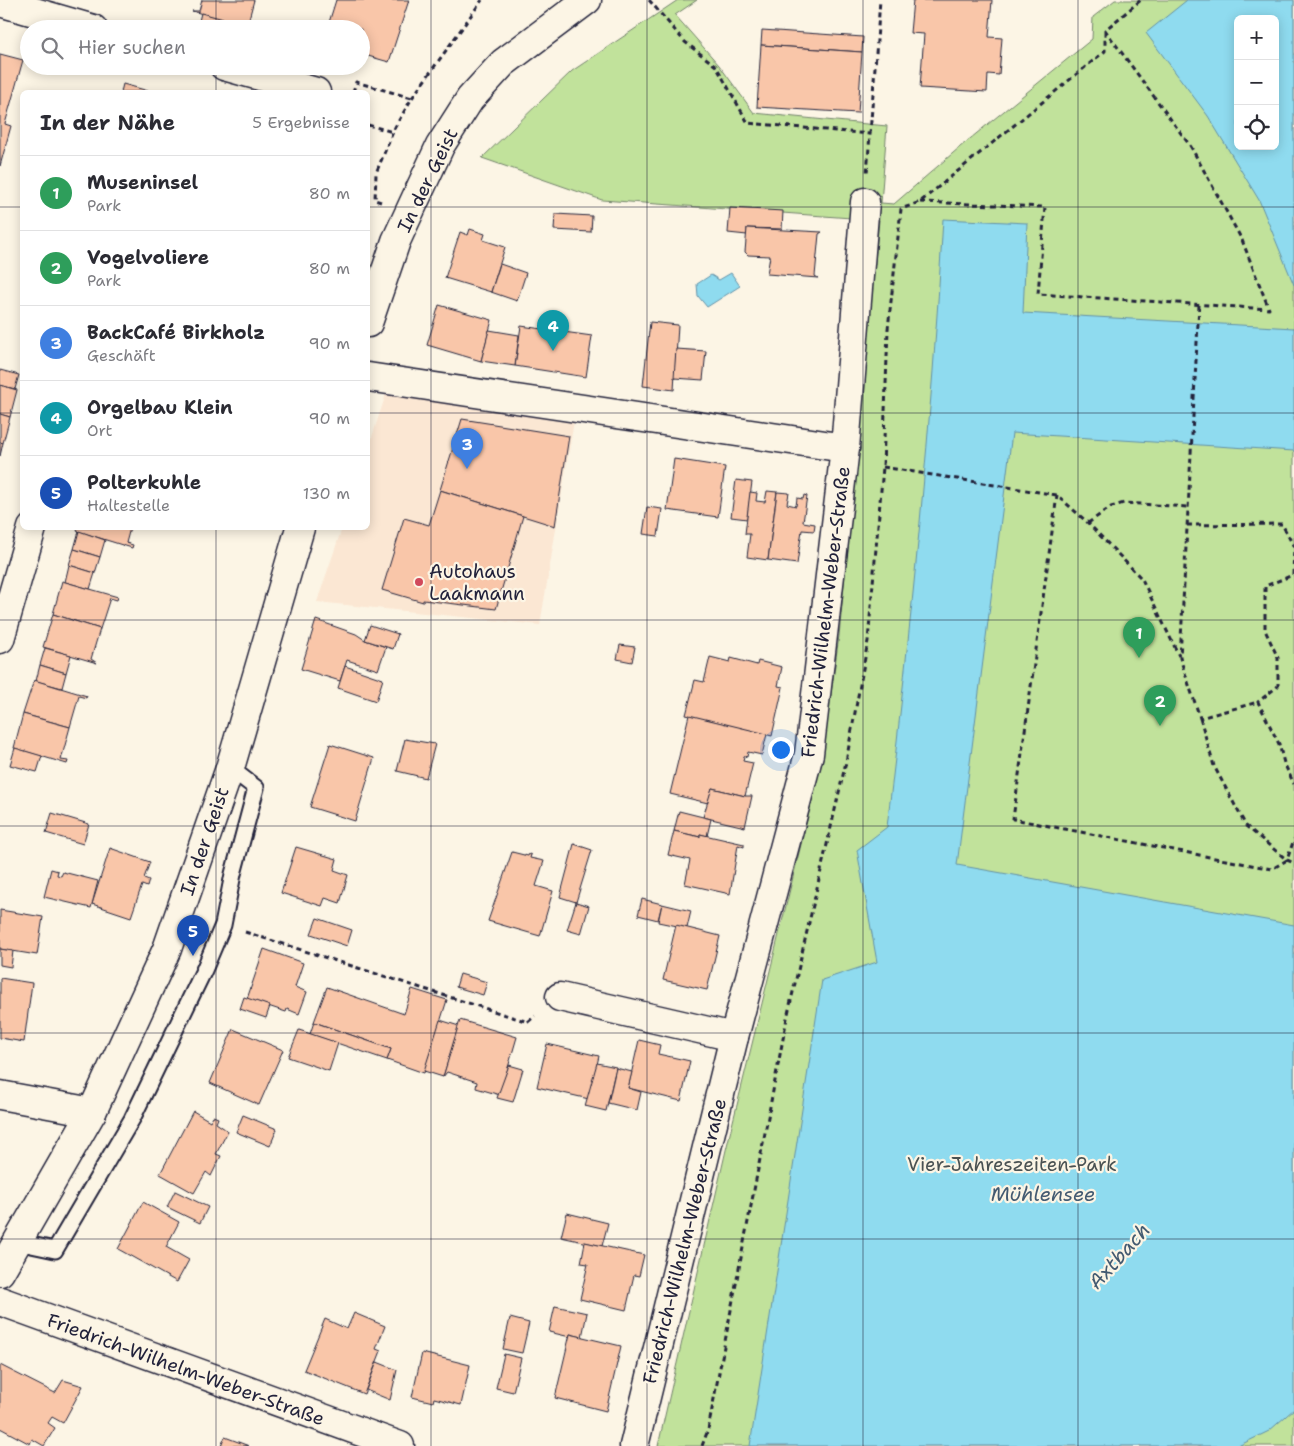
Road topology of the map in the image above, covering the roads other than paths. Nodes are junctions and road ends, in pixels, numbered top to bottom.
1 (583, 1) edge
2 (0, 2) edge
3 (62, 20) edge
4 (256, 75) edge
5 (309, 90) edge
6 (865, 202) road end
7 (370, 317) edge
8 (370, 377) edge
9 (845, 448) junction
10 (31, 530) edge
11 (299, 530) edge
12 (0, 639) edge
13 (230, 768) junction
14 (560, 996) road end
15 (734, 1037) junction
16 (0, 1095) edge
17 (92, 1112) junction
18 (17, 1242) junction
19 (0, 1272) edge
20 (0, 1301) edge
21 (400, 1446) edge
22 (634, 1446) edge

1 - 7 street, In der Geist
2 - 3 street
4 - 5 street
6 - 9 street, Friedrich-Wilhelm-Weber-Straße
8 - 9 street, Friedrich-Wilhelm-Weber-Straße
9 - 15 street, Friedrich-Wilhelm-Weber-Straße
10 - 12 street
11 - 13 street, In der Geist
13 - 17 street, In der Geist
13 - 18 lane
14 - 15 street
15 - 22 street, Friedrich-Wilhelm-Weber-Straße
16 - 17 street
17 - 18 street, In der Geist
18 - 19 street, In der Geist
20 - 21 street, Friedrich-Wilhelm-Weber-Straße

